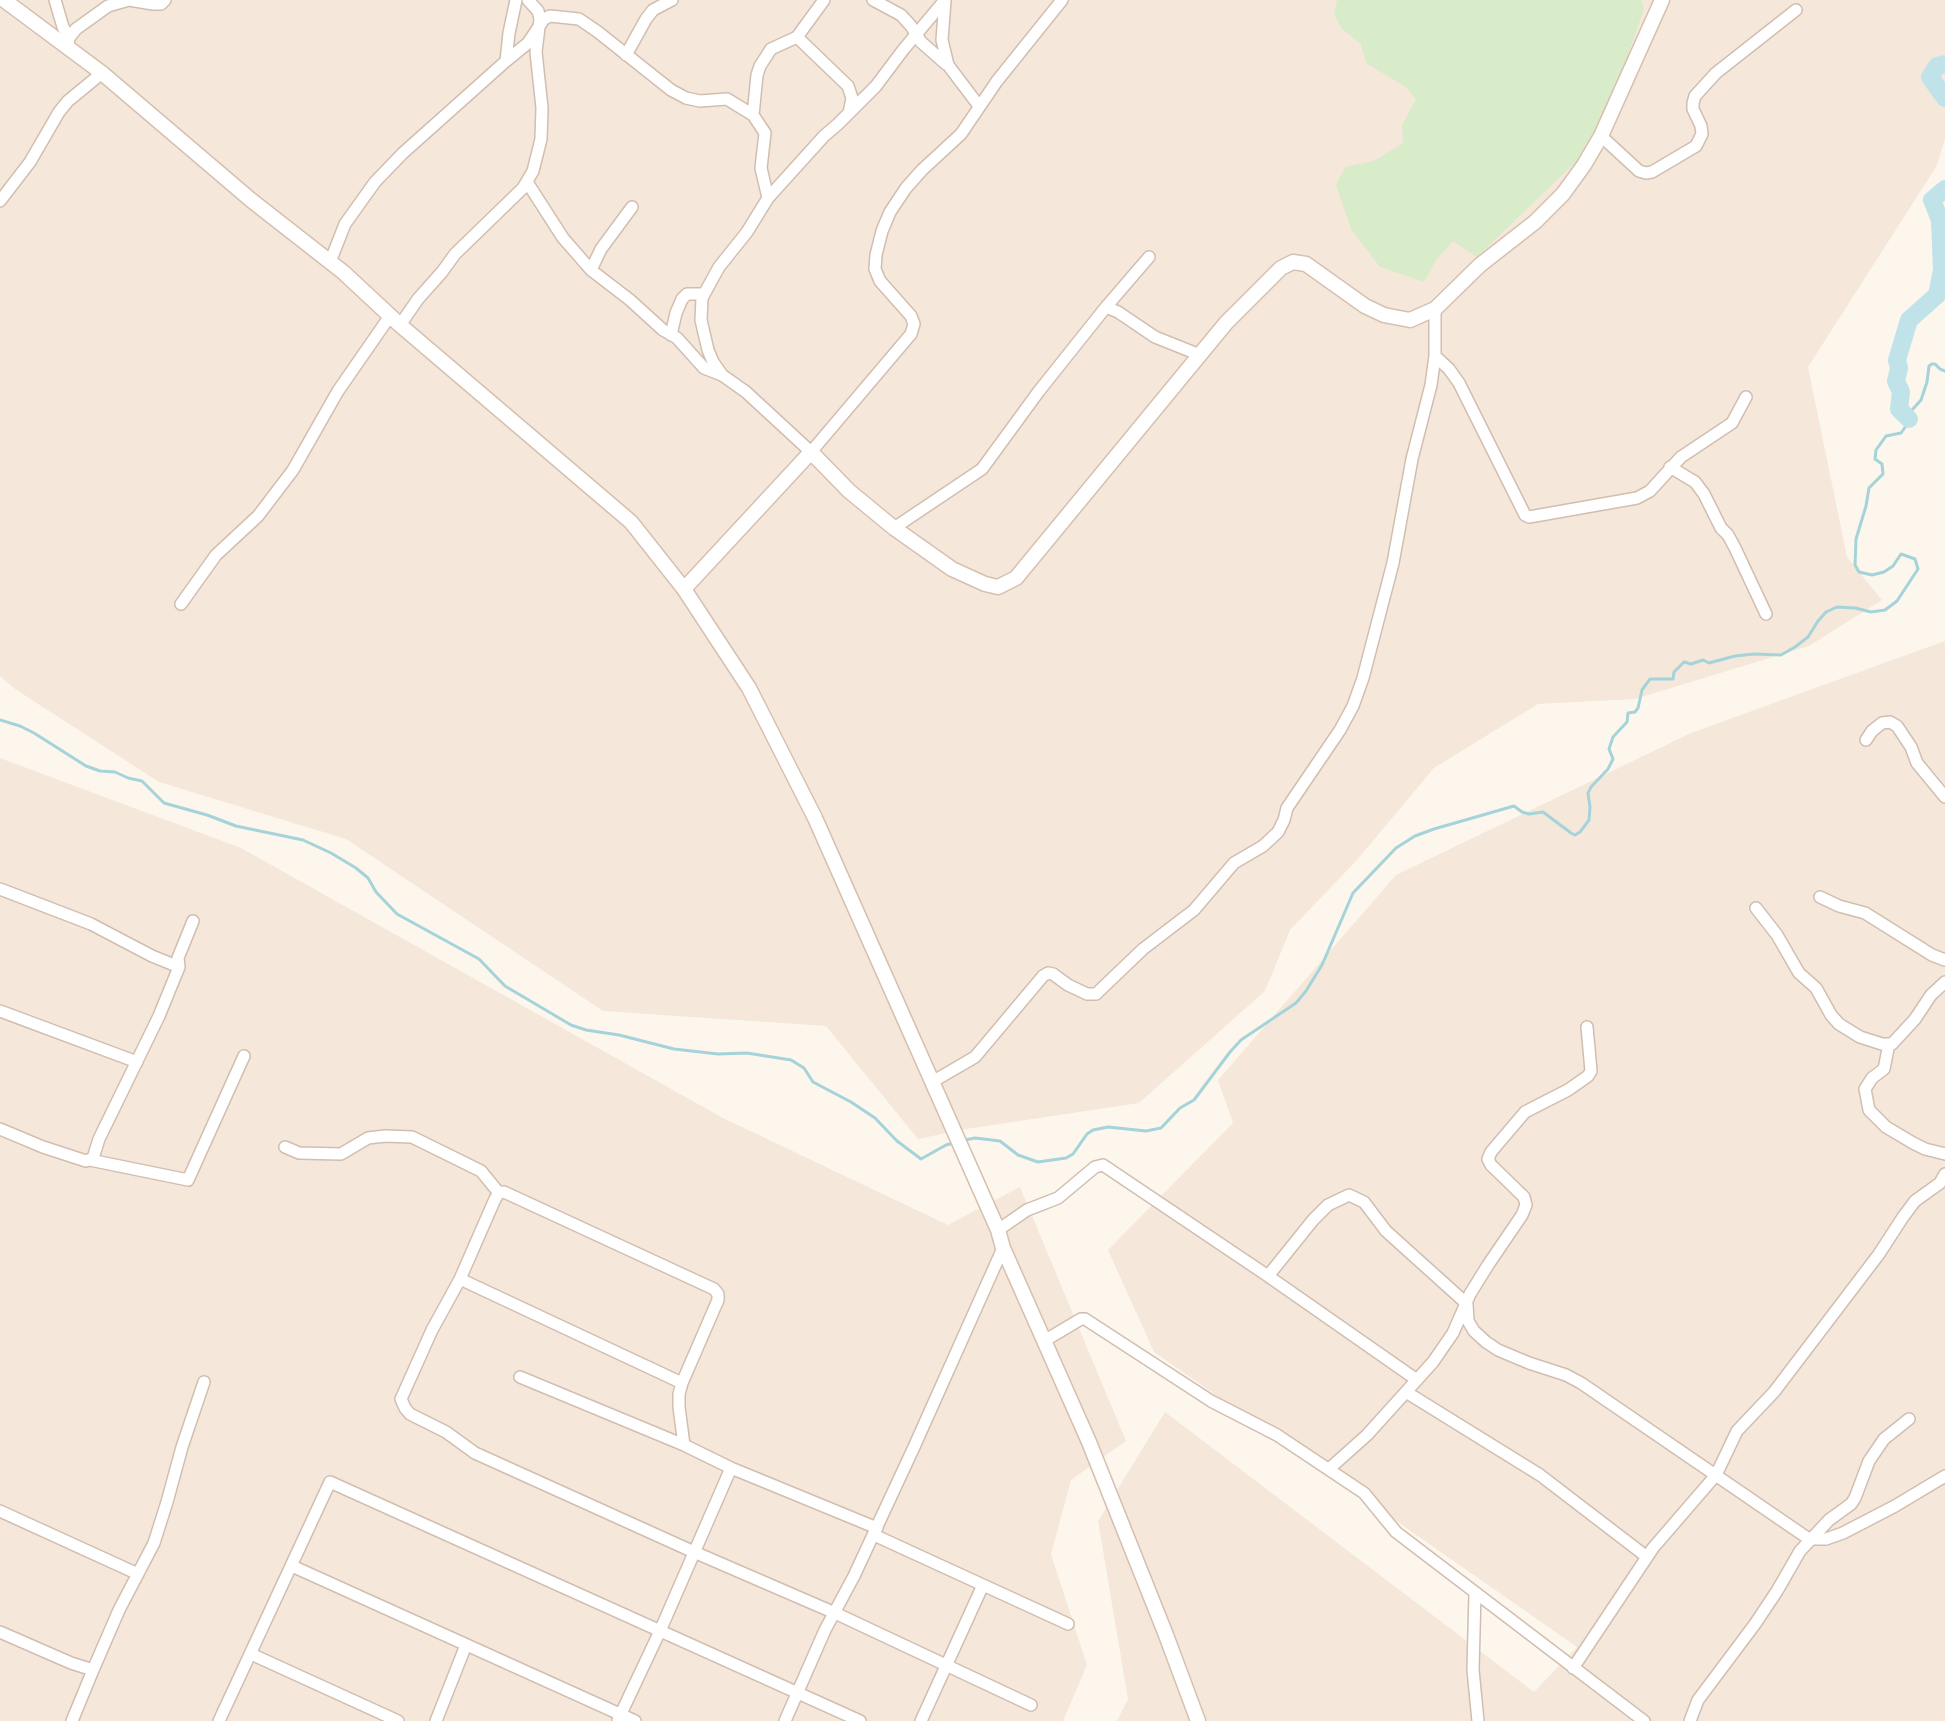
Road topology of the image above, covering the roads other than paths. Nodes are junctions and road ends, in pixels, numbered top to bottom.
1 (4, 0) edge
2 (55, 0) edge
3 (165, 0) edge
4 (516, 0) edge
5 (528, 0) edge
6 (672, 0) edge
7 (824, 0) edge
8 (873, 0) edge
9 (945, 0) edge
10 (1062, 0) edge
11 (1662, 0) edge
12 (1796, 10) dead end
13 (538, 29) junction
14 (509, 33) junction
15 (915, 35) junction
16 (797, 37) junction
17 (68, 42) junction
18 (528, 43) junction
19 (626, 55) junction
20 (506, 61) junction
21 (948, 65) junction
22 (102, 73) junction
23 (979, 106) junction
24 (849, 114) junction
25 (753, 115) junction
26 (1601, 136) junction
27 (527, 182) junction
28 (768, 198) junction
29 (0, 201) edge
30 (632, 207) dead end
31 (1149, 257) dead end
32 (330, 262) junction
33 (591, 270) junction
34 (704, 294) junction
35 (1106, 307) junction
36 (1435, 309) junction
37 (395, 320) junction
38 (671, 335) junction
39 (708, 350) junction
40 (1200, 355) junction
41 (1435, 356) junction
42 (695, 359) junction
43 (722, 375) junction
44 (1746, 397) dead end
45 (811, 452) junction
46 (1670, 467) junction
47 (894, 528) junction
48 (684, 589) junction
49 (181, 604) dead end
50 (1766, 614) dead end
51 (1866, 740) dead end
52 (1945, 797) edge
53 (0, 889) edge
54 (1820, 897) dead end
55 (1756, 908) dead end
56 (193, 921) dead end
57 (1945, 960) edge
58 (179, 967) junction
59 (1945, 982) edge
60 (0, 1011) edge
61 (1587, 1027) dead end
62 (1889, 1044) junction
63 (244, 1056) dead end
64 (137, 1062) junction
65 (932, 1082) junction
66 (0, 1129) edge
67 (285, 1147) dead end
68 (1945, 1154) edge
69 (90, 1160) junction
70 (1943, 1180) edge
71 (499, 1193) junction
72 (998, 1230) junction
73 (1003, 1248) junction
74 (1268, 1276) junction
75 (460, 1279) junction
76 (1467, 1304) junction
77 (1044, 1341) junction
78 (520, 1377) dead end
79 (1417, 1380) junction
80 (204, 1382) dead end
81 (682, 1383) junction
82 (1406, 1392) junction
83 (1909, 1419) dead end
84 (684, 1445) junction
85 (731, 1468) junction
86 (1329, 1469) junction
87 (1716, 1475) junction
88 (1945, 1476) edge
89 (0, 1511) edge
90 (875, 1532) junction
91 (1809, 1539) junction
92 (694, 1552) junction
93 (1647, 1557) junction
94 (292, 1566) junction
95 (138, 1574) junction
96 (983, 1585) junction
97 (1475, 1593) junction
98 (835, 1613) junction
99 (1068, 1624) dead end
100 (660, 1631) junction
101 (0, 1632) edge
102 (466, 1645) junction
103 (251, 1654) junction
104 (946, 1665) junction
105 (1573, 1668) junction
106 (93, 1670) junction
107 (798, 1693) junction
108 (1031, 1705) dead end
109 (620, 1718) edge
110 (72, 1721) edge
111 (219, 1721) edge
112 (398, 1721) edge
113 (436, 1721) edge
114 (635, 1721) edge
115 (785, 1721) edge
116 (860, 1721) edge
117 (921, 1721) edge
118 (1198, 1721) edge
119 (1478, 1721) edge
120 (1644, 1721) edge
121 (1690, 1721) edge

1 - 17 street
2 - 17 street
3 - 17 street
4 - 14 street
5 - 13 street
6 - 19 street
7 - 16 street
8 - 15 street
9 - 15 street
9 - 21 street
10 - 23 street
11 - 26 street
12 - 26 street
13 - 18 street
13 - 19 street
13 - 27 street
14 - 18 street
14 - 20 street
15 - 21 street
15 - 24 street
16 - 24 street
16 - 25 street
17 - 22 street
18 - 20 street
19 - 25 street
20 - 32 street
21 - 23 street
22 - 29 street
22 - 32 street
23 - 45 street
24 - 28 street
25 - 28 street
26 - 36 street
27 - 33 street
27 - 37 street
28 - 34 street
30 - 33 street
31 - 35 street
32 - 37 street
33 - 38 street
34 - 38 street
34 - 39 street
35 - 40 street
35 - 47 street
36 - 40 street
36 - 41 street
37 - 48 street
37 - 49 street
38 - 42 street
39 - 42 street
39 - 43 street
40 - 47 street
41 - 46 street
41 - 65 street
42 - 43 street
43 - 45 street
44 - 46 street
45 - 47 street
45 - 48 street
46 - 50 street
48 - 65 street
51 - 52 street
53 - 58 street
54 - 57 street
55 - 62 street
56 - 58 street
58 - 64 street
59 - 62 street
60 - 64 street
61 - 76 street
62 - 68 street
63 - 69 street
64 - 69 street
65 - 72 street
66 - 69 street
67 - 71 street
70 - 87 street
71 - 75 street
71 - 81 street
72 - 73 street
72 - 74 street
73 - 77 street
73 - 90 street
74 - 76 street
74 - 79 street
75 - 81 street
75 - 92 street
76 - 79 street
76 - 87 street
77 - 86 street
77 - 118 street
78 - 84 street
79 - 82 street
80 - 95 street
81 - 84 street
82 - 86 street
82 - 93 street
83 - 91 street
84 - 85 street
85 - 90 street
85 - 92 street
86 - 97 street
87 - 91 street
87 - 93 street
88 - 91 street
89 - 95 street
90 - 96 street
90 - 98 street
91 - 121 street
92 - 98 street
92 - 100 street
93 - 105 street
94 - 100 street
94 - 102 street
94 - 103 street
95 - 106 street
96 - 99 street
96 - 104 street
97 - 105 street
97 - 119 street
98 - 104 street
98 - 107 street
100 - 107 street
100 - 109 street
101 - 106 street
102 - 109 street
102 - 113 street
103 - 111 street
103 - 112 street
104 - 108 street
104 - 117 street
105 - 120 street
106 - 110 street
107 - 115 street
107 - 116 street
109 - 114 street

